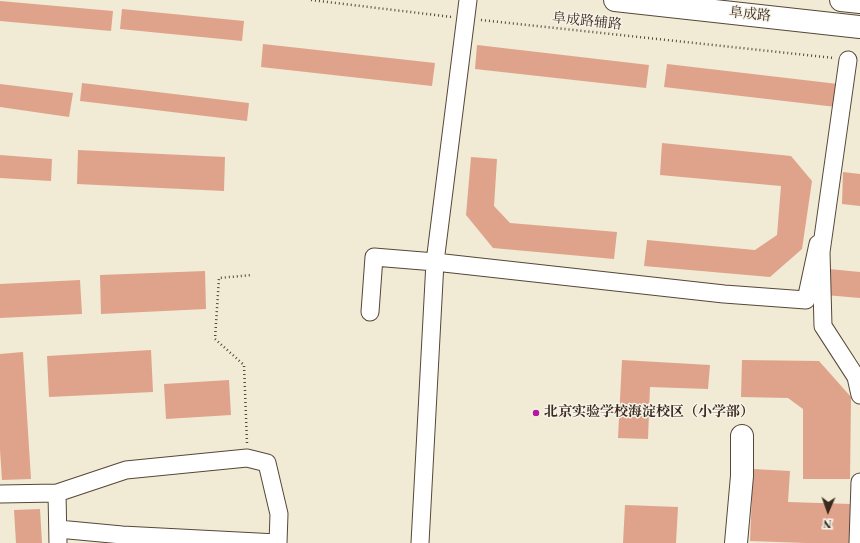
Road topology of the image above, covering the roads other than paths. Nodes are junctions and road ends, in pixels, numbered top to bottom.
1 (468, 0) edge
2 (615, 0) edge
3 (841, 0) edge
4 (860, 2) edge
5 (860, 27) edge
6 (848, 60) road end
7 (818, 244) dead end
8 (435, 262) junction
9 (370, 312) dead end
10 (860, 395) edge
11 (742, 436) dead end
12 (860, 482) edge
13 (57, 493) junction
14 (0, 494) edge
15 (58, 536) edge
16 (277, 543) edge
17 (420, 543) edge
18 (736, 543) edge
19 (858, 543) edge

1 - 8 street
2 - 5 main road, 阜成路
3 - 4 main road
6 - 10 street
7 - 8 street
8 - 9 street
8 - 17 street
11 - 18 main road
12 - 19 street
13 - 14 street
13 - 15 street
13 - 16 street
15 - 16 street

